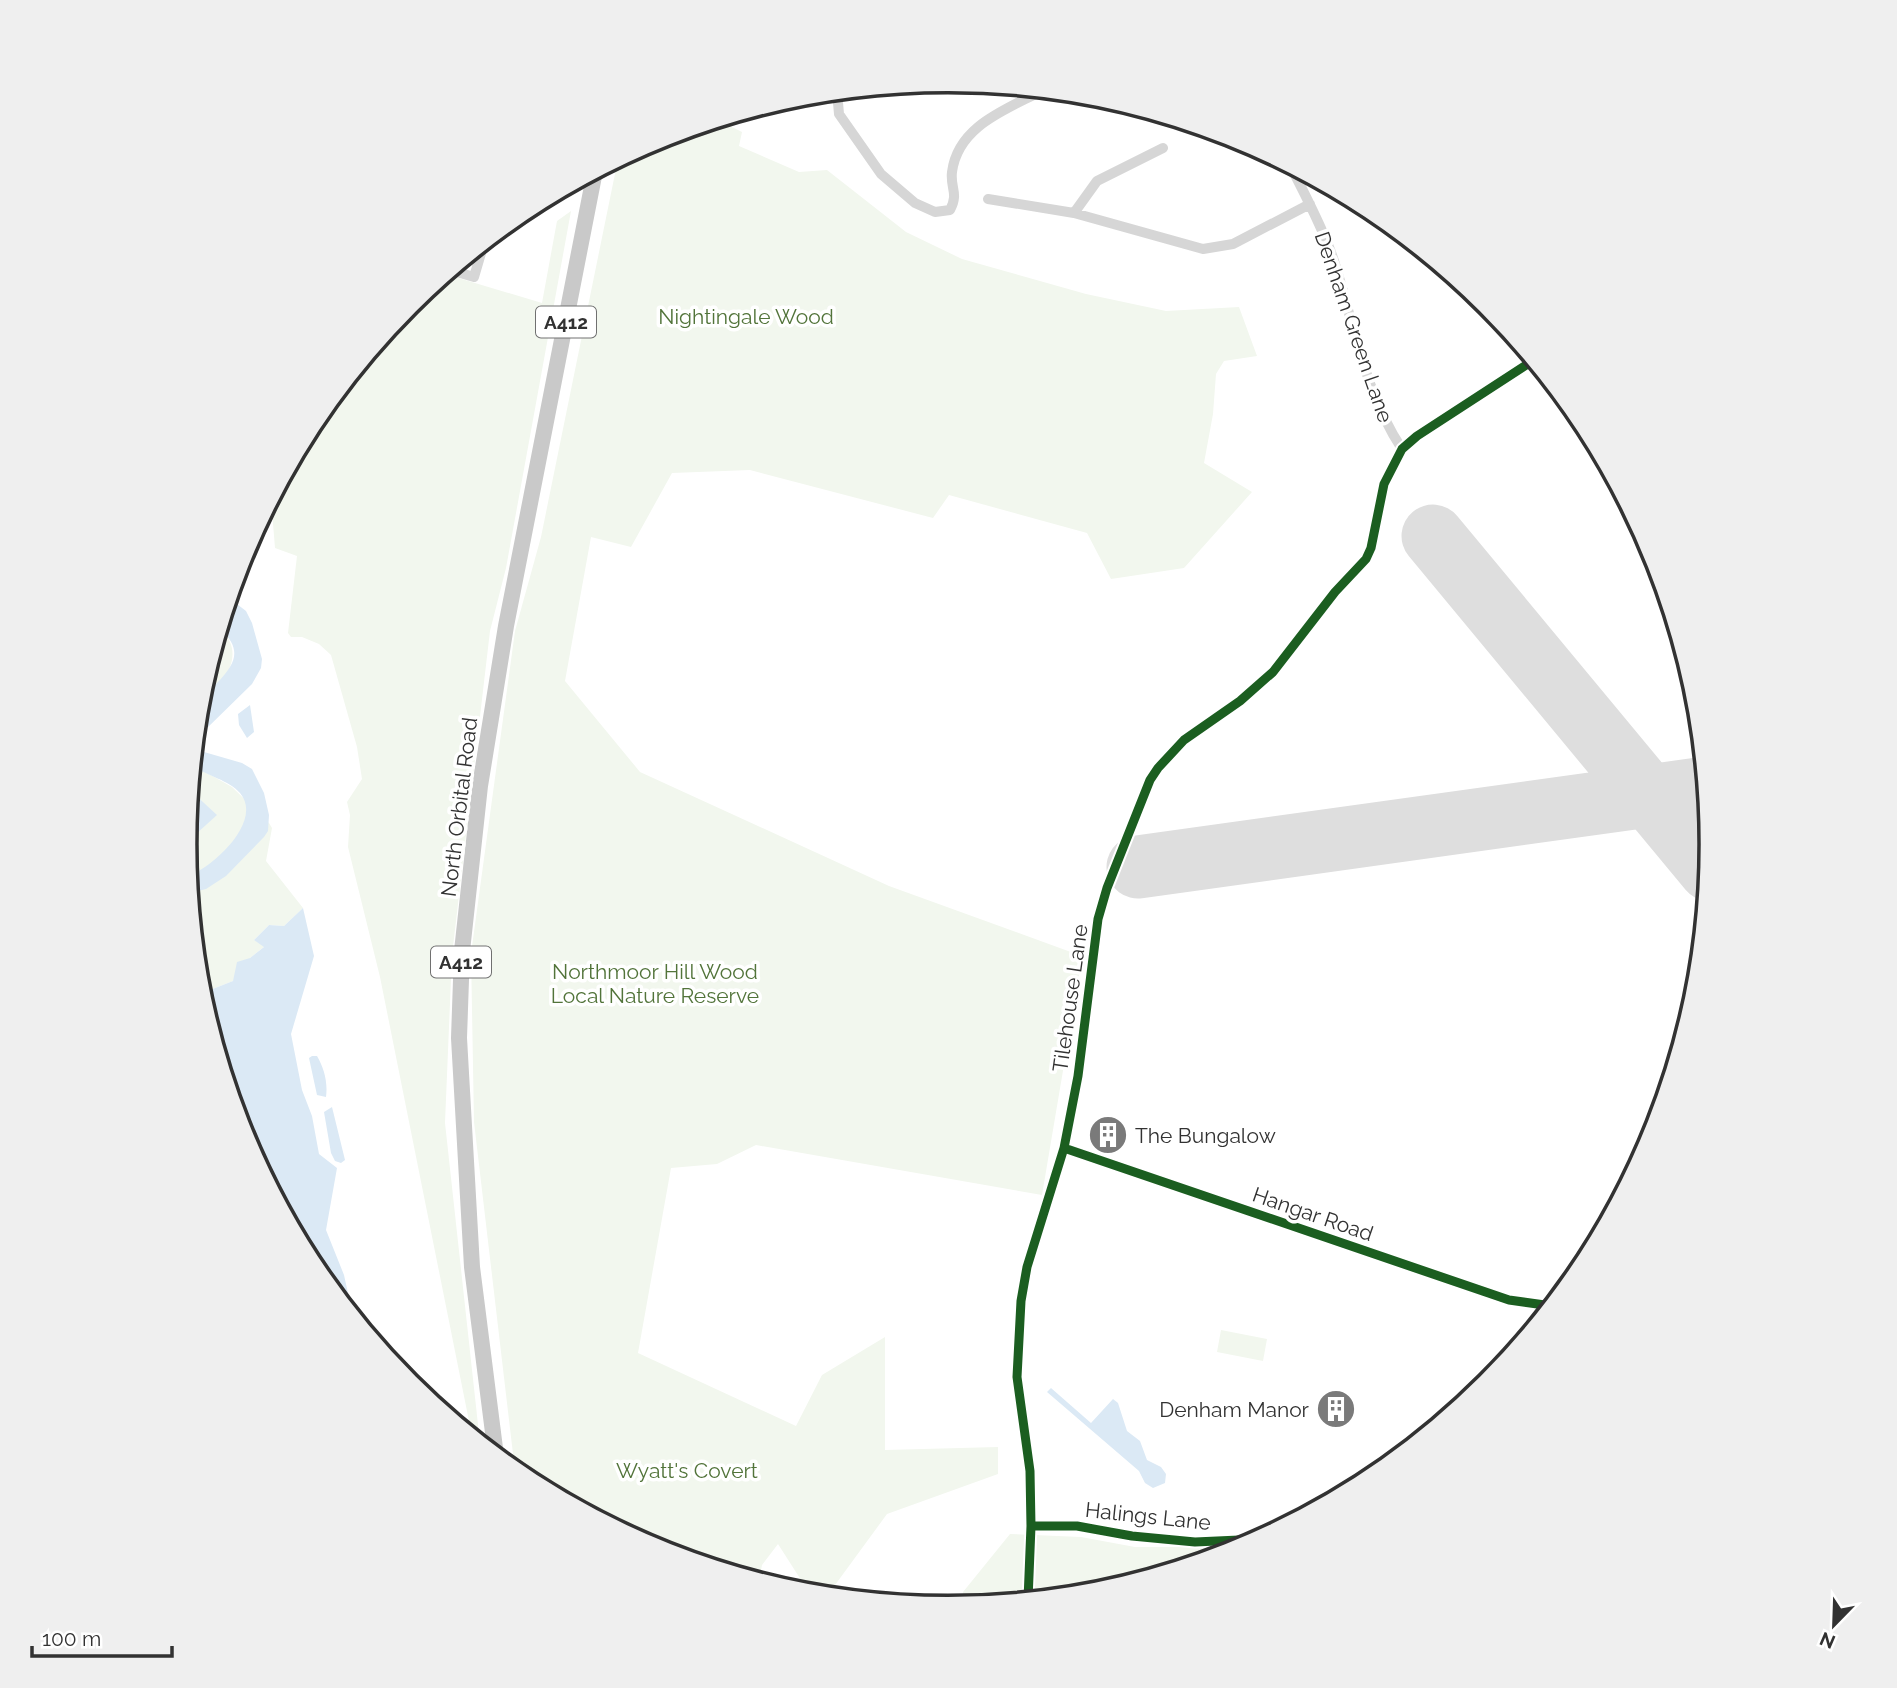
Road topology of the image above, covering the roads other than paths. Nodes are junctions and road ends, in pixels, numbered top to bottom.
1 (1027, 97) edge
2 (838, 101) edge
3 (1163, 148) dead end
4 (1297, 179) edge
5 (593, 182) edge
6 (988, 199) dead end
7 (1310, 204) junction
8 (1074, 213) junction
9 (480, 257) edge
10 (460, 273) edge
11 (1526, 365) edge
12 (1402, 449) junction
13 (1064, 1148) junction
14 (1542, 1305) edge
15 (494, 1442) edge
16 (1031, 1527) junction
17 (1231, 1540) edge
18 (1028, 1591) edge

1 - 2 street
3 - 8 street
4 - 7 street, Denham Green Lane
5 - 15 main road, North Orbital Road / A412
6 - 8 street
7 - 8 street
7 - 12 street, Denham Green Lane
9 - 10 street
11 - 12 street, Tilehouse Lane
12 - 13 street, Tilehouse Lane
13 - 14 street, Hangar Road
13 - 16 street, Tilehouse Lane
16 - 17 street, Halings Lane
16 - 18 street, Tilehouse Lane

